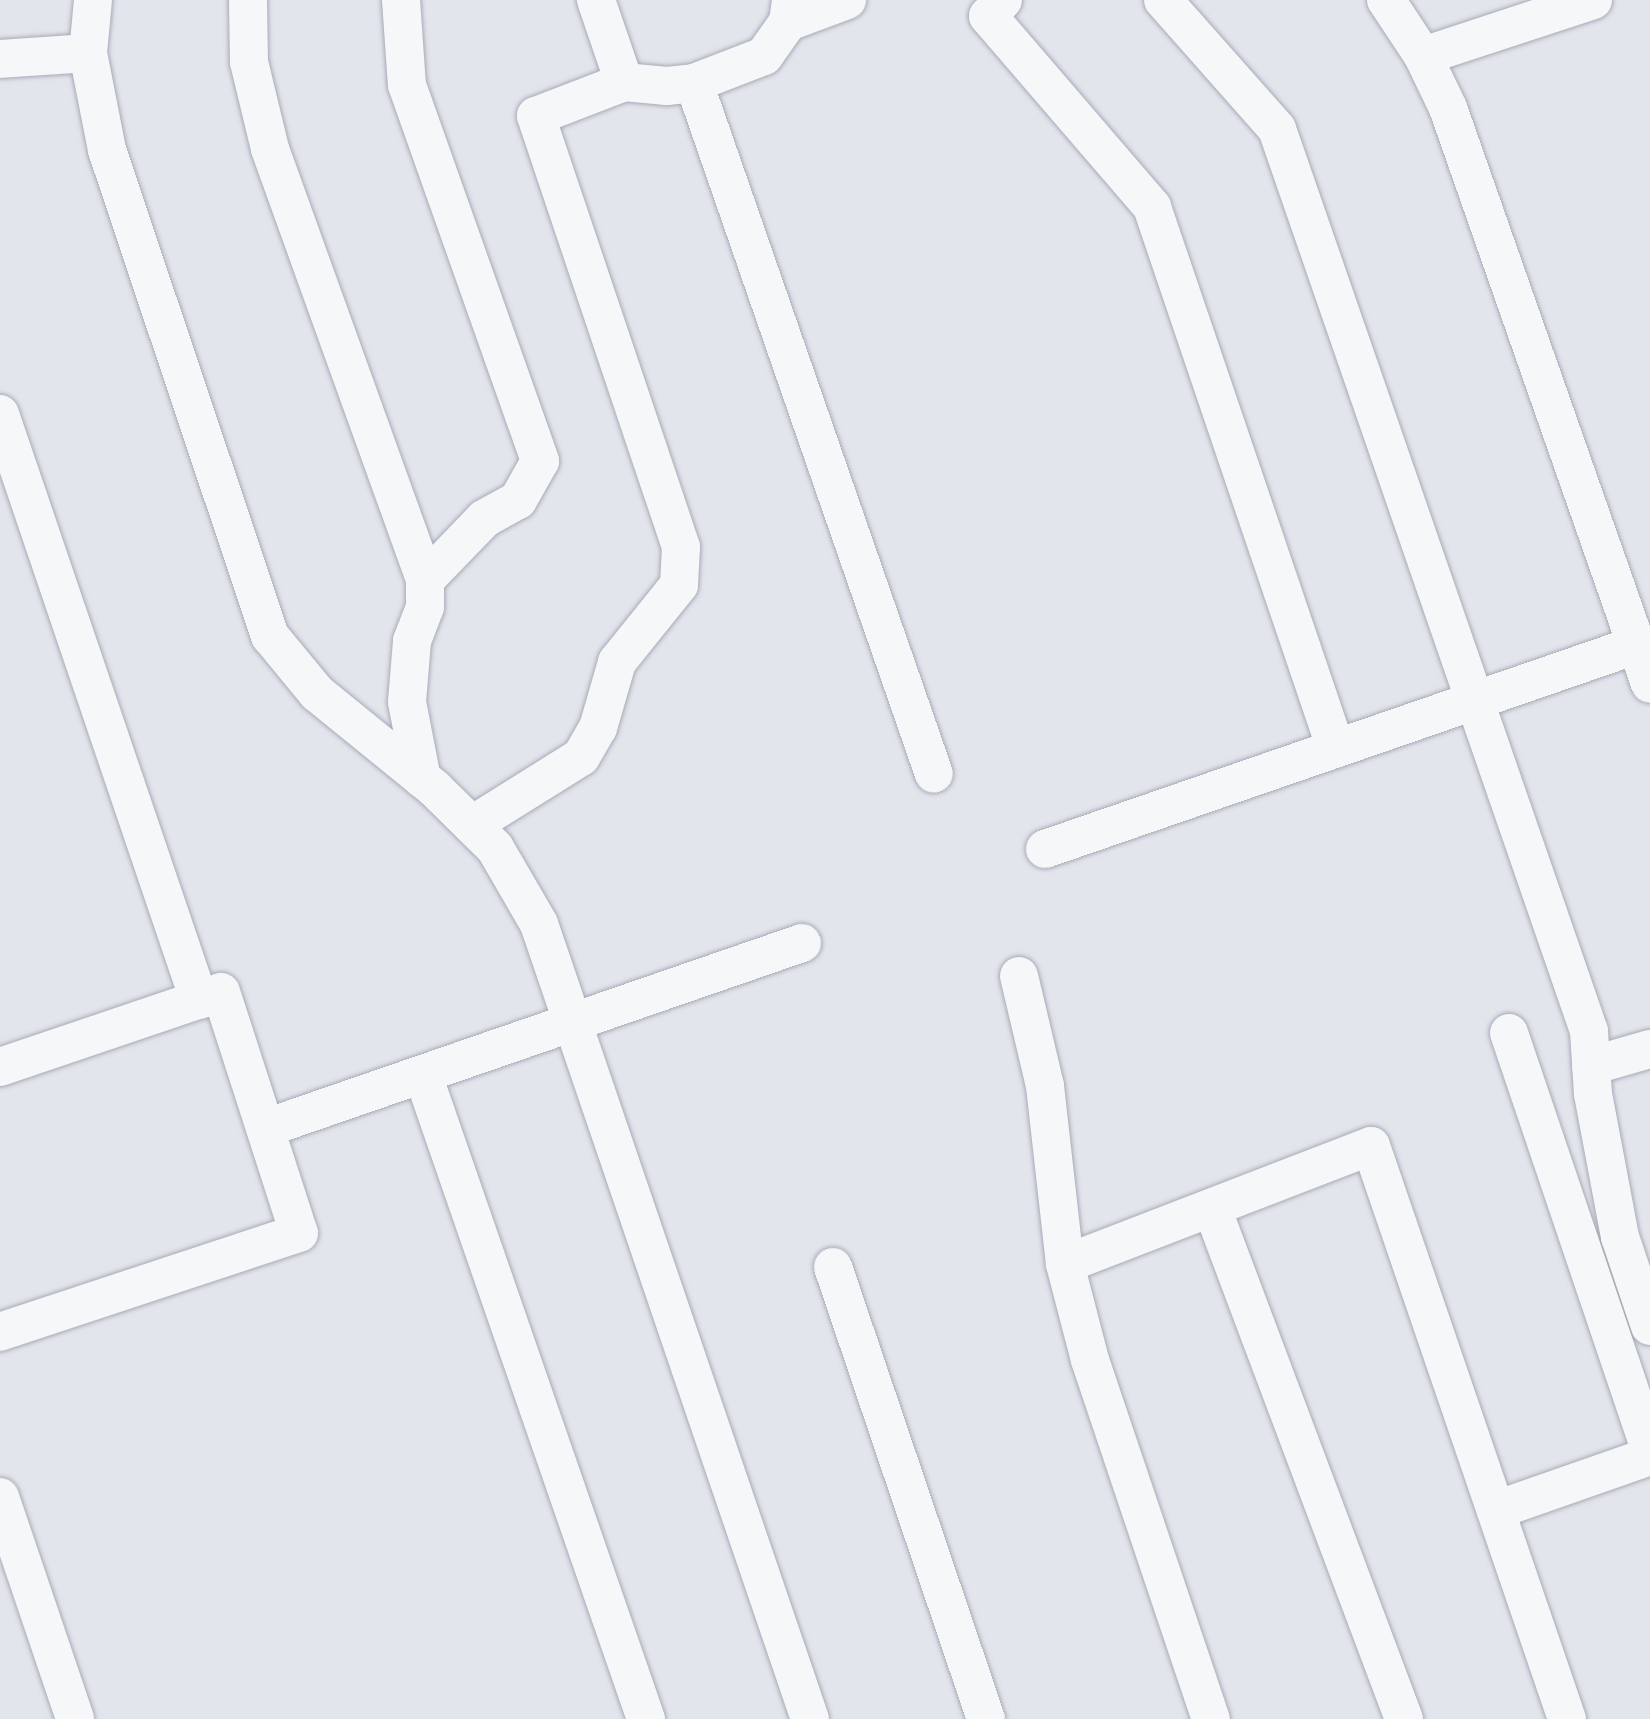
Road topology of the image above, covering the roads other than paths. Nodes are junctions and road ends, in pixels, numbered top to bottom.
1 (93, 0) edge
2 (248, 0) edge
3 (401, 0) edge
4 (596, 0) edge
5 (847, 0) edge
6 (1003, 0) edge
7 (1163, 0) edge
8 (1386, 0) edge
9 (1593, 0) edge
10 (789, 11) edge
11 (88, 53) junction
12 (1423, 56) junction
13 (0, 59) edge
14 (624, 82) junction
15 (694, 83) junction
16 (0, 414) edge
17 (425, 580) junction
18 (1636, 645) junction
19 (1650, 684) edge
20 (1473, 702) junction
21 (1336, 749) junction
22 (934, 774) dead end
23 (422, 779) junction
24 (472, 825) junction
25 (1045, 849) dead end
26 (802, 943) dead end
27 (1019, 976) dead end
28 (198, 1000) junction
29 (573, 1024) junction
30 (1509, 1032) dead end
31 (1650, 1049) edge
32 (0, 1066) edge
33 (1591, 1066) junction
34 (423, 1075) junction
35 (266, 1128) junction
36 (1212, 1208) junction
37 (1065, 1264) junction
38 (833, 1267) dead end
39 (1650, 1326) edge
40 (0, 1332) edge
41 (1650, 1450) edge
42 (1650, 1456) edge
43 (0, 1497) edge
44 (1499, 1510) junction
45 (75, 1719) edge
46 (646, 1719) edge
47 (810, 1719) edge
48 (986, 1719) edge
49 (1211, 1719) edge
50 (1404, 1719) edge
51 (1567, 1719) edge

1 - 11 street
2 - 17 street
3 - 17 street
4 - 14 street
5 - 10 street
6 - 21 street
7 - 20 street
8 - 12 street
9 - 12 street
10 - 15 street
11 - 13 street
11 - 23 street
12 - 18 street
14 - 15 street
14 - 24 street
15 - 22 street
16 - 28 street
17 - 23 street
18 - 19 street
18 - 20 street
20 - 21 street
20 - 33 street
21 - 25 street
23 - 24 street
24 - 29 street
26 - 29 street
27 - 37 street
28 - 32 street
28 - 35 street
29 - 34 street
29 - 47 street
30 - 41 street
31 - 33 street
33 - 39 street
34 - 35 street
34 - 46 street
35 - 40 street
36 - 37 street
36 - 44 street
36 - 50 street
37 - 49 street
38 - 48 street
42 - 44 street
43 - 45 street
44 - 51 street

